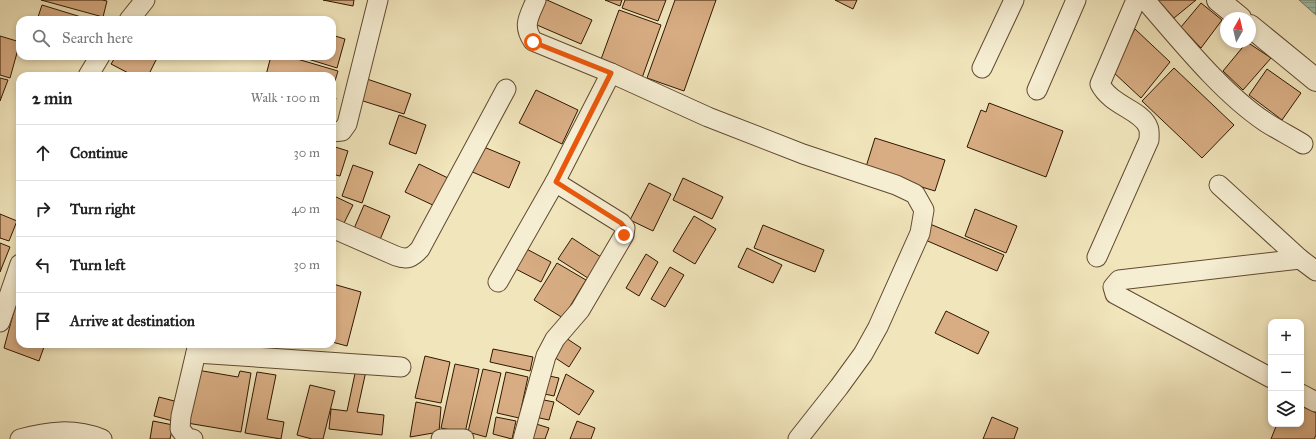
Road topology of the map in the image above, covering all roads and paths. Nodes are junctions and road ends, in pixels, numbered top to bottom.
1 (145, 0) edge
2 (378, 0) edge
3 (536, 0) edge
4 (1014, 0) edge
5 (1076, 0) edge
6 (1136, 0) edge
7 (1145, 0) edge
8 (1218, 0) edge
9 (1233, 12) edge
10 (132, 16) edge
11 (1256, 31) edge
12 (98, 60) edge
13 (982, 68) dead end
14 (90, 72) edge
15 (611, 73) junction
16 (1316, 80) edge
17 (506, 89) dead end
18 (1037, 90) dead end
19 (336, 132) edge
20 (1303, 144) dead end
21 (556, 182) junction
22 (1219, 185) dead end
23 (336, 230) edge
24 (1097, 256) dead end
25 (1300, 259) junction
26 (1316, 271) edge
27 (498, 282) dead end
28 (16, 286) edge
29 (0, 322) edge
30 (197, 349) edge
31 (401, 367) dead end
32 (1268, 376) edge
33 (1304, 396) edge
34 (1316, 402) edge
35 (184, 436) edge
36 (20, 439) edge
37 (102, 439) edge
38 (523, 439) edge
39 (798, 439) edge

1 - 10 street
2 - 19 street
3 - 15 street
4 - 13 street
5 - 18 street
6 - 24 street
7 - 20 street
8 - 9 street
11 - 16 street
12 - 14 street
15 - 21 street
15 - 39 street
17 - 23 street
21 - 27 street
21 - 38 street
22 - 25 street
25 - 26 street
25 - 32 street
28 - 29 street
30 - 31 street
30 - 35 street
33 - 34 street
36 - 37 street

